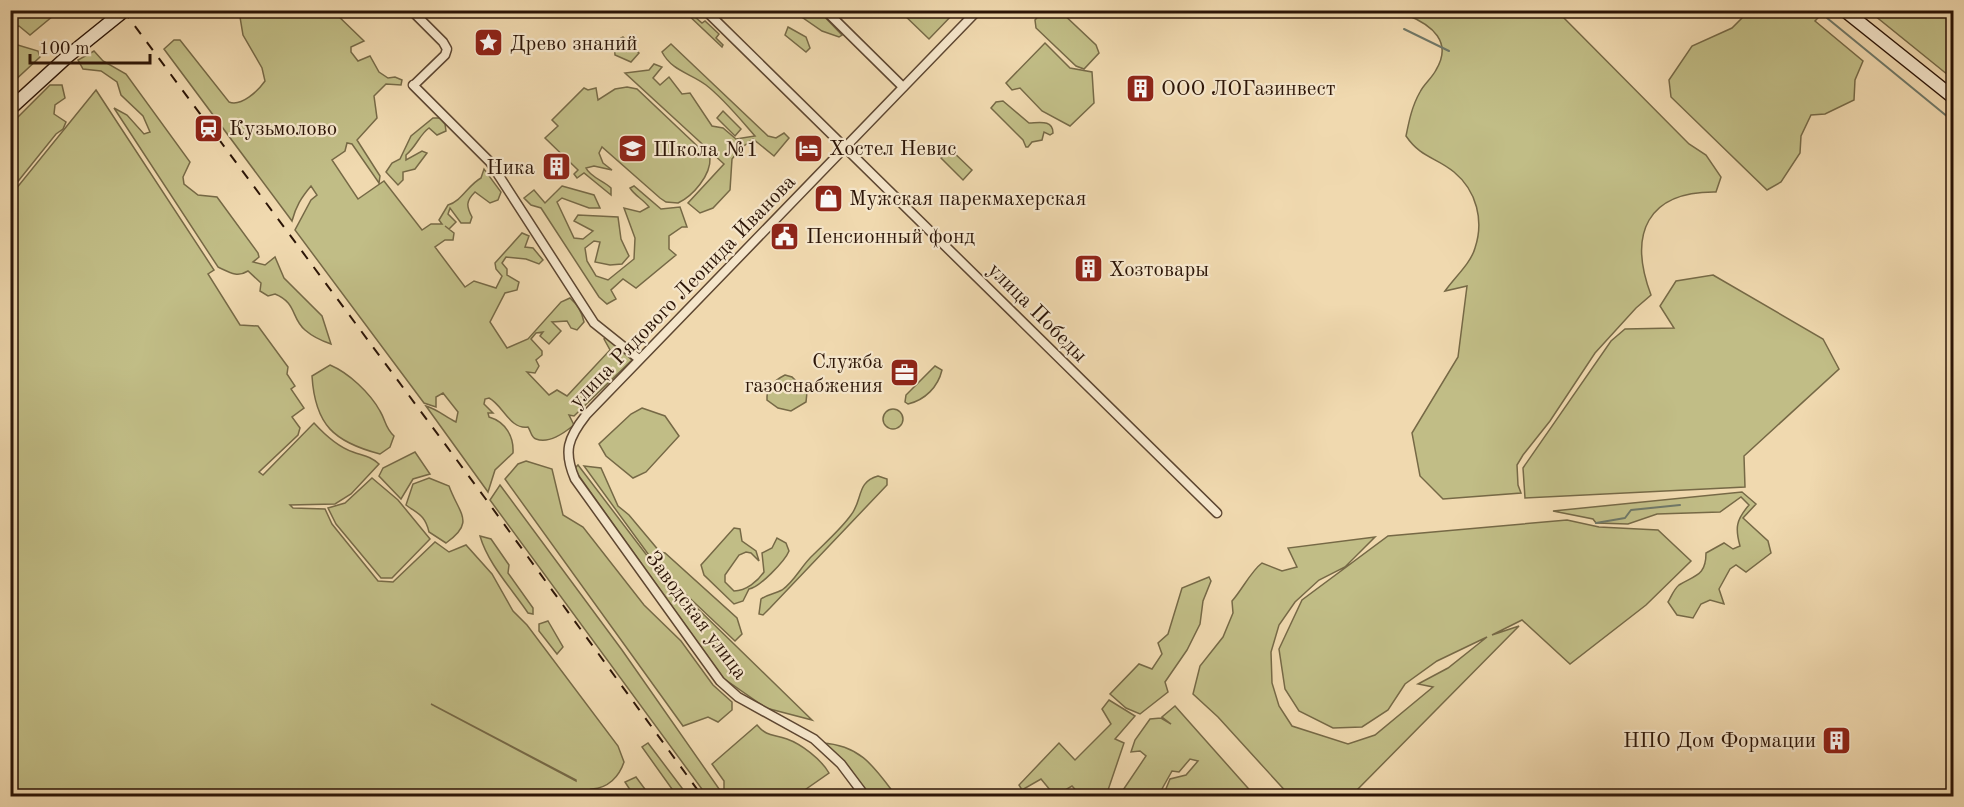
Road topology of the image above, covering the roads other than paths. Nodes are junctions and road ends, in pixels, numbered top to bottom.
1 (125, 10) edge
2 (411, 10) edge
3 (705, 10) edge
4 (825, 10) edge
5 (978, 10) edge
6 (1844, 10) edge
7 (903, 87) junction
8 (1953, 98) edge
9 (10, 109) edge
10 (846, 147) junction
11 (639, 359) junction
12 (575, 479) joint
13 (1217, 513) dead end
14 (865, 796) edge

1 - 9 main road
2 - 11 street
3 - 10 street, улица Победы
4 - 7 street
5 - 7 street, улица Рядового Леонида Иванова
6 - 8 main road
7 - 10 street, улица Рядового Леонида Иванова
10 - 11 street, улица Рядового Леонида Иванова
10 - 13 street, улица Победы
11 - 12 street, улица Рядового Леонида Иванова
12 - 14 street, Заводская улица

